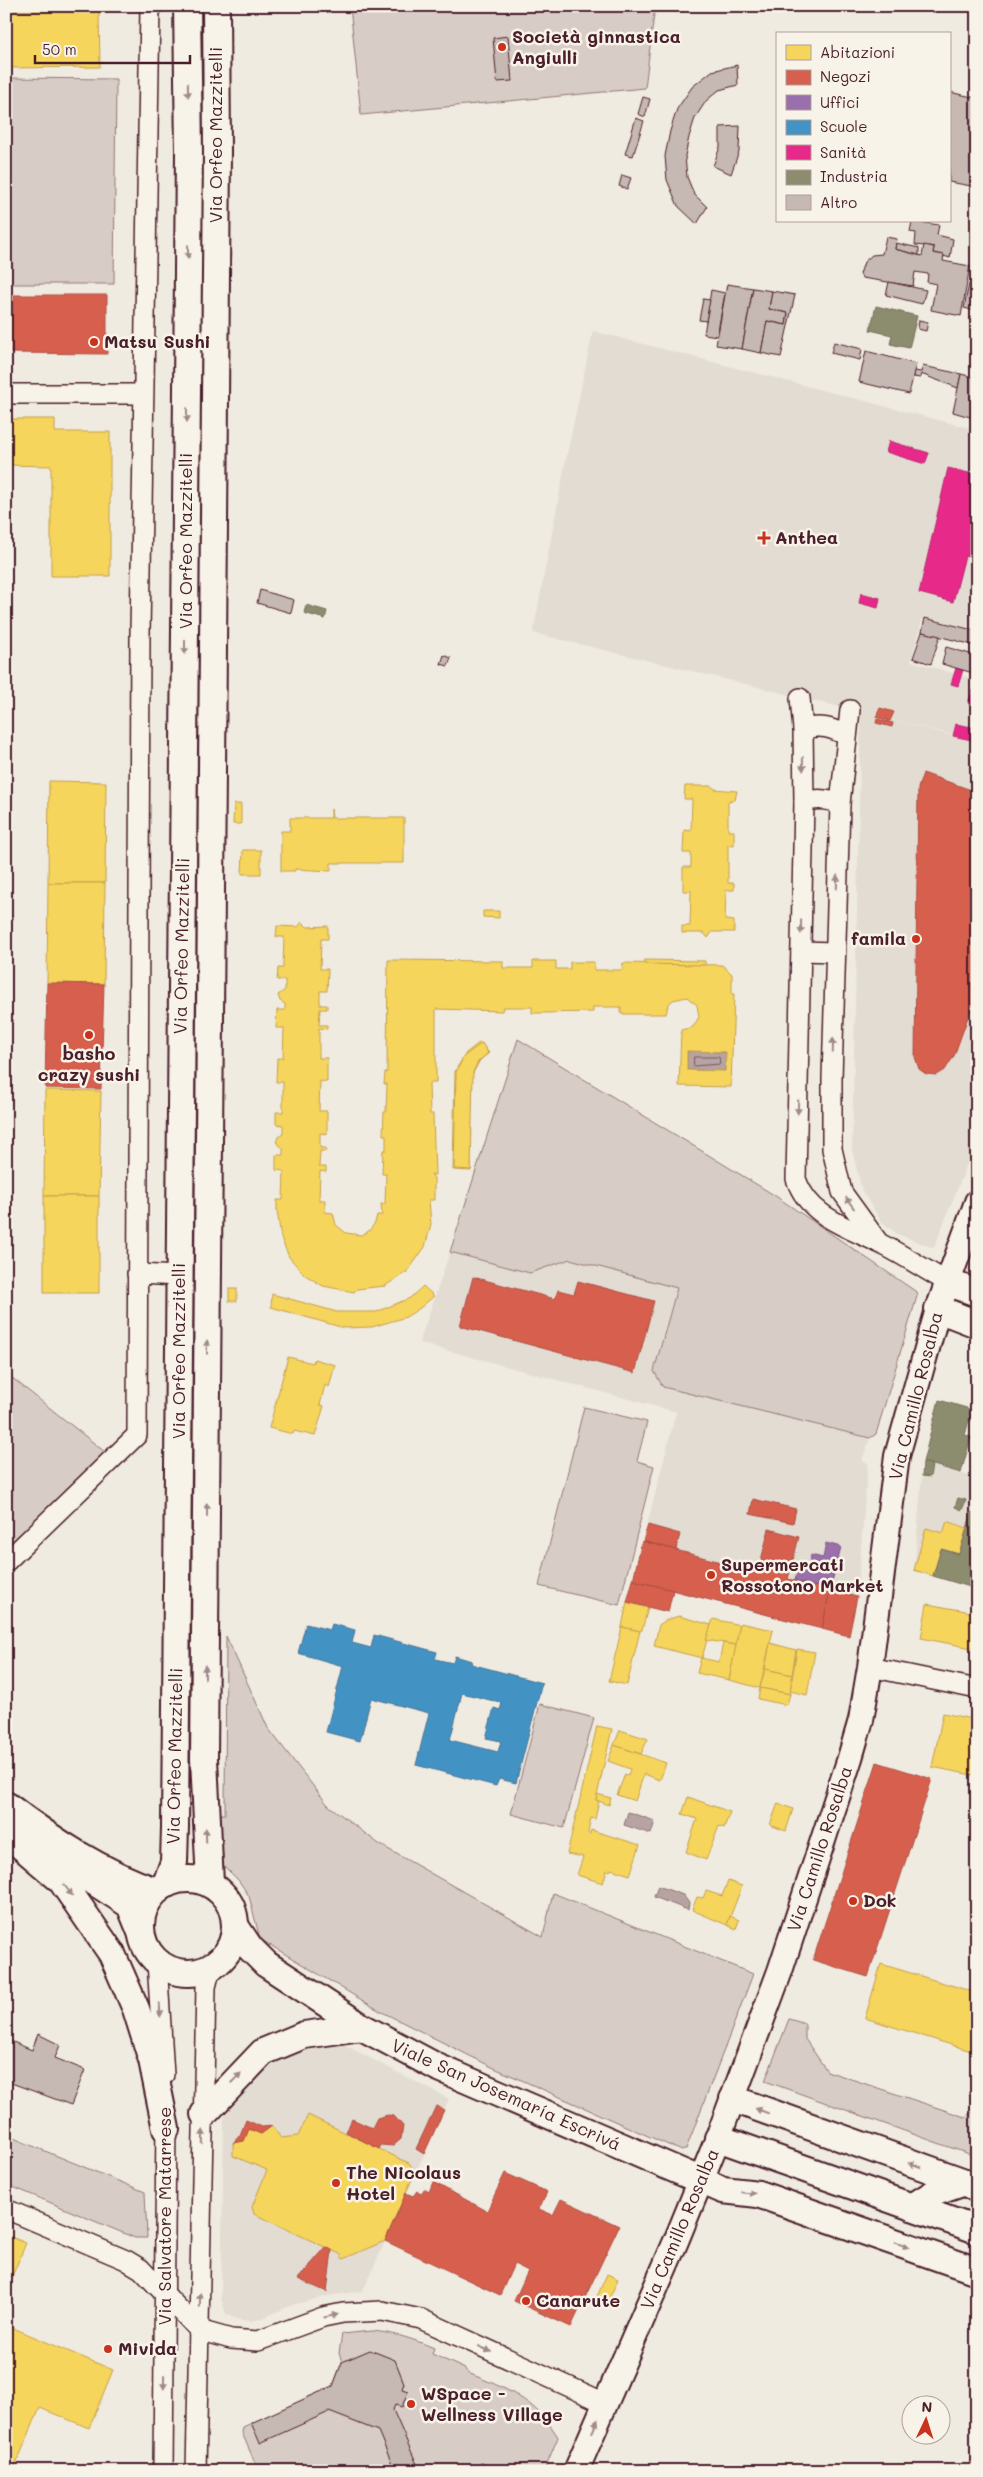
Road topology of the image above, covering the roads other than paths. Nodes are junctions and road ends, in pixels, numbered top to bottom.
1 (150, 6) edge
2 (187, 6) edge
3 (216, 6) edge
4 (189, 151) junction
5 (217, 152) junction
6 (188, 209) junction
7 (216, 210) junction
8 (6, 394) edge
9 (143, 394) junction
10 (800, 698) dead end
11 (850, 710) dead end
12 (803, 729) junction
13 (847, 736) junction
14 (804, 802) junction
15 (840, 804) junction
16 (210, 951) junction
17 (801, 951) junction
18 (182, 952) junction
19 (835, 952) junction
20 (182, 1006) junction
21 (210, 1006) junction
22 (799, 1077) junction
23 (832, 1078) junction
24 (977, 1202) edge
25 (879, 1243) junction
26 (137, 1274) junction
27 (180, 1276) junction
28 (947, 1282) junction
29 (977, 1294) edge
30 (938, 1309) junction
31 (977, 1324) edge
32 (6, 1562) edge
33 (870, 1667) junction
34 (977, 1689) edge
35 (6, 1805) edge
36 (6, 1831) edge
37 (210, 1883) junction
38 (161, 1887) junction
39 (236, 1927) junction
40 (142, 1932) junction
41 (157, 1961) junction
42 (215, 1964) junction
43 (266, 1964) junction
44 (362, 2027) junction
45 (733, 2099) junction
46 (204, 2114) junction
47 (166, 2128) junction
48 (718, 2138) junction
49 (701, 2182) junction
50 (971, 2186) edge
51 (912, 2207) junction
52 (6, 2209) edge
53 (977, 2230) edge
54 (977, 2271) edge
55 (165, 2294) junction
56 (199, 2330) junction
57 (605, 2403) junction
58 (163, 2471) edge
59 (196, 2471) edge
60 (576, 2471) edge

1 - 9 street
2 -> 4 main road, Via Orfeo Mazzitelli
3 - 5 main road, Via Orfeo Mazzitelli
4 - 5 main road
4 - 6 main road, Via Orfeo Mazzitelli
5 - 7 main road, Via Orfeo Mazzitelli
6 - 7 main road
6 -> 18 main road, Via Orfeo Mazzitelli
7 - 16 main road, Via Orfeo Mazzitelli
8 - 9 street
9 - 26 street
10 - 12 street
11 - 13 street
12 - 13 street
12 -> 14 street
13 - 15 street
14 - 15 street
14 -> 17 street
19 -> 15 street
16 - 18 main road
16 - 21 main road, Via Orfeo Mazzitelli
17 - 19 street
17 - 22 street
18 - 20 main road, Via Orfeo Mazzitelli
23 -> 19 street
20 - 21 main road
20 - 27 main road, Via Orfeo Mazzitelli
37 -> 21 main road, Via Orfeo Mazzitelli
22 - 23 street
22 -> 25 street
25 -> 23 street
24 - 28 street, Via Camillo Rosalba
25 - 28 street
26 - 27 street
26 - 32 street
27 - 38 main road, Via Orfeo Mazzitelli
28 - 29 main road
28 - 30 street, Via Camillo Rosalba
30 - 31 main road
30 - 33 street, Via Camillo Rosalba
33 - 34 street
33 - 45 street, Via Camillo Rosalba
35 - 38 main road
36 - 40 main road
36 -> 47 main road
37 - 38 main road
37 - 39 main road
38 - 40 main road
39 - 42 main road
39 - 43 main road
40 - 41 main road
41 - 42 main road
41 -> 47 street, Via Salvatore Matarrese
42 - 43 main road
42 - 46 street, Via Salvatore Matarrese
43 - 44 main road, Viale San Josemaría Escrivá
46 -> 44 main road
44 - 49 main road, Viale San Josemaría Escrivá
45 - 48 street, Via Camillo Rosalba
50 -> 45 main road
56 -> 46 street, Via Salvatore Matarrese
47 - 55 street, Via Salvatore Matarrese
48 - 49 street, Via Camillo Rosalba
48 - 51 main road
49 -> 54 main road, Viale San Josemaría Escrivá
49 - 57 street, Via Camillo Rosalba
50 - 51 main road
51 - 53 main road
52 - 55 street
55 - 56 street
55 -> 58 street, Via Salvatore Matarrese
56 -> 57 street
56 - 59 street, Via Salvatore Matarrese
60 -> 57 street, Via Camillo Rosalba

